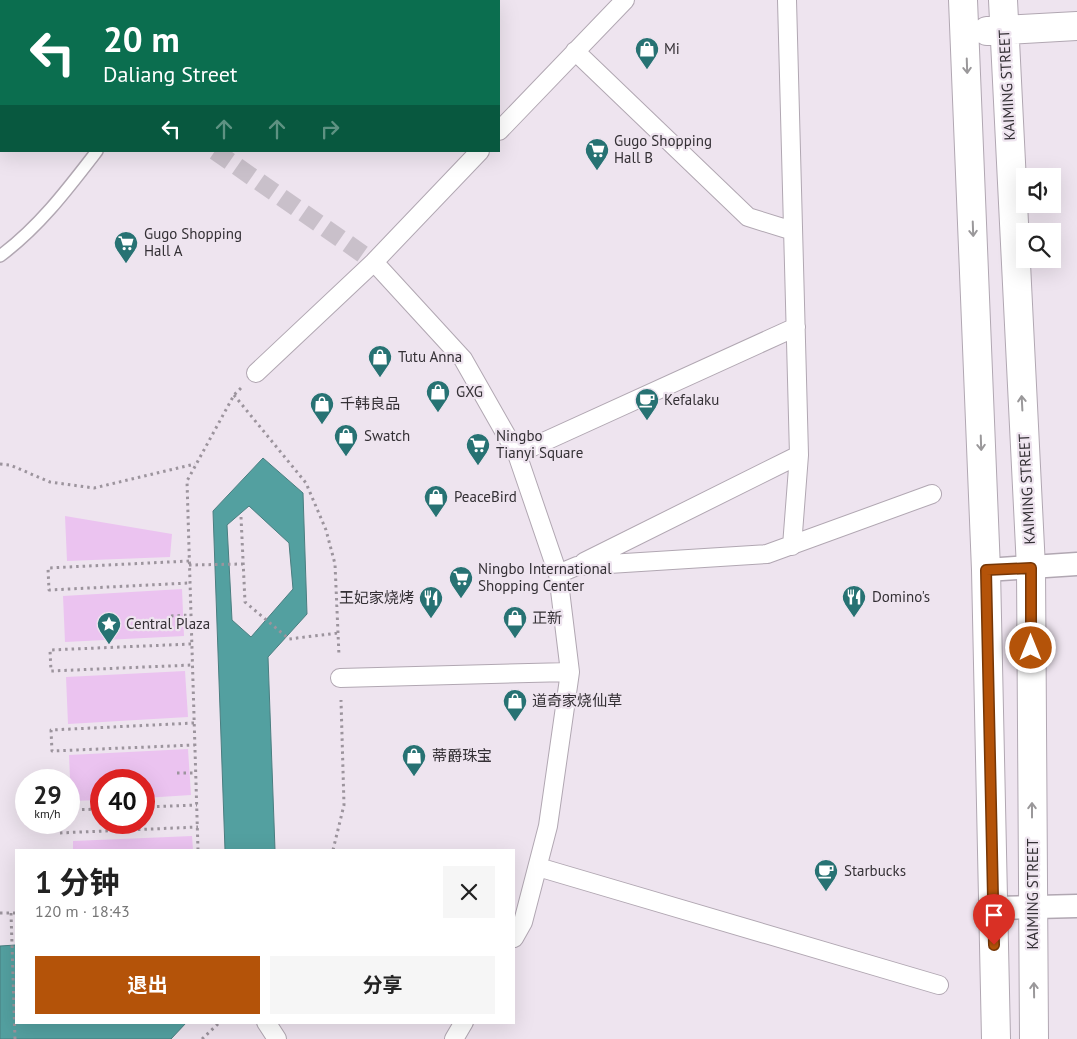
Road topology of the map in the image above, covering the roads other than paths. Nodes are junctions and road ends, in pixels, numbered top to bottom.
1 (625, 0) edge
2 (787, 0) edge
3 (963, 0) edge
4 (1003, 0) edge
5 (1077, 26) edge
6 (1004, 30) junction
7 (965, 33) junction
8 (575, 51) junction
9 (500, 130) edge
10 (96, 152) edge
11 (479, 152) edge
12 (793, 231) junction
13 (0, 256) edge
14 (374, 262) junction
15 (796, 327) junction
16 (256, 373) road end
17 (516, 454) junction
18 (799, 455) junction
19 (932, 494) dead end
20 (792, 546) junction
21 (1077, 564) edge
22 (578, 566) junction
23 (1031, 568) junction
24 (986, 570) junction
25 (558, 574) junction
26 (570, 672) junction
27 (340, 678) road end
28 (538, 867) junction
29 (1077, 906) edge
30 (1033, 907) junction
31 (993, 908) junction
32 (515, 936) edge
33 (939, 985) dead end
34 (267, 1024) edge
35 (463, 1024) edge
36 (277, 1039) edge
37 (454, 1039) edge
38 (996, 1039) edge
39 (1034, 1039) edge

1 - 8 street
2 - 12 street
3 - 7 street
4 - 6 street, KAIMING STREET
5 - 6 street
6 - 7 street
23 -> 6 street, KAIMING STREET
7 -> 24 street
8 - 9 street
8 - 12 street
10 - 13 lane
11 - 14 street
12 - 15 street
14 - 16 street
14 - 17 street
15 - 17 street
15 - 18 street
17 - 25 street
18 - 20 street
18 - 22 street
19 - 20 street
20 - 22 street
21 - 23 street
22 - 25 street
23 - 24 street
30 -> 23 street, KAIMING STREET
24 - 31 street
25 - 26 street
26 - 27 street
26 - 28 street
28 - 32 street
28 - 33 street
29 - 30 street
30 - 31 street
39 -> 30 street, KAIMING STREET
31 - 38 street
34 - 36 street
35 - 37 street

